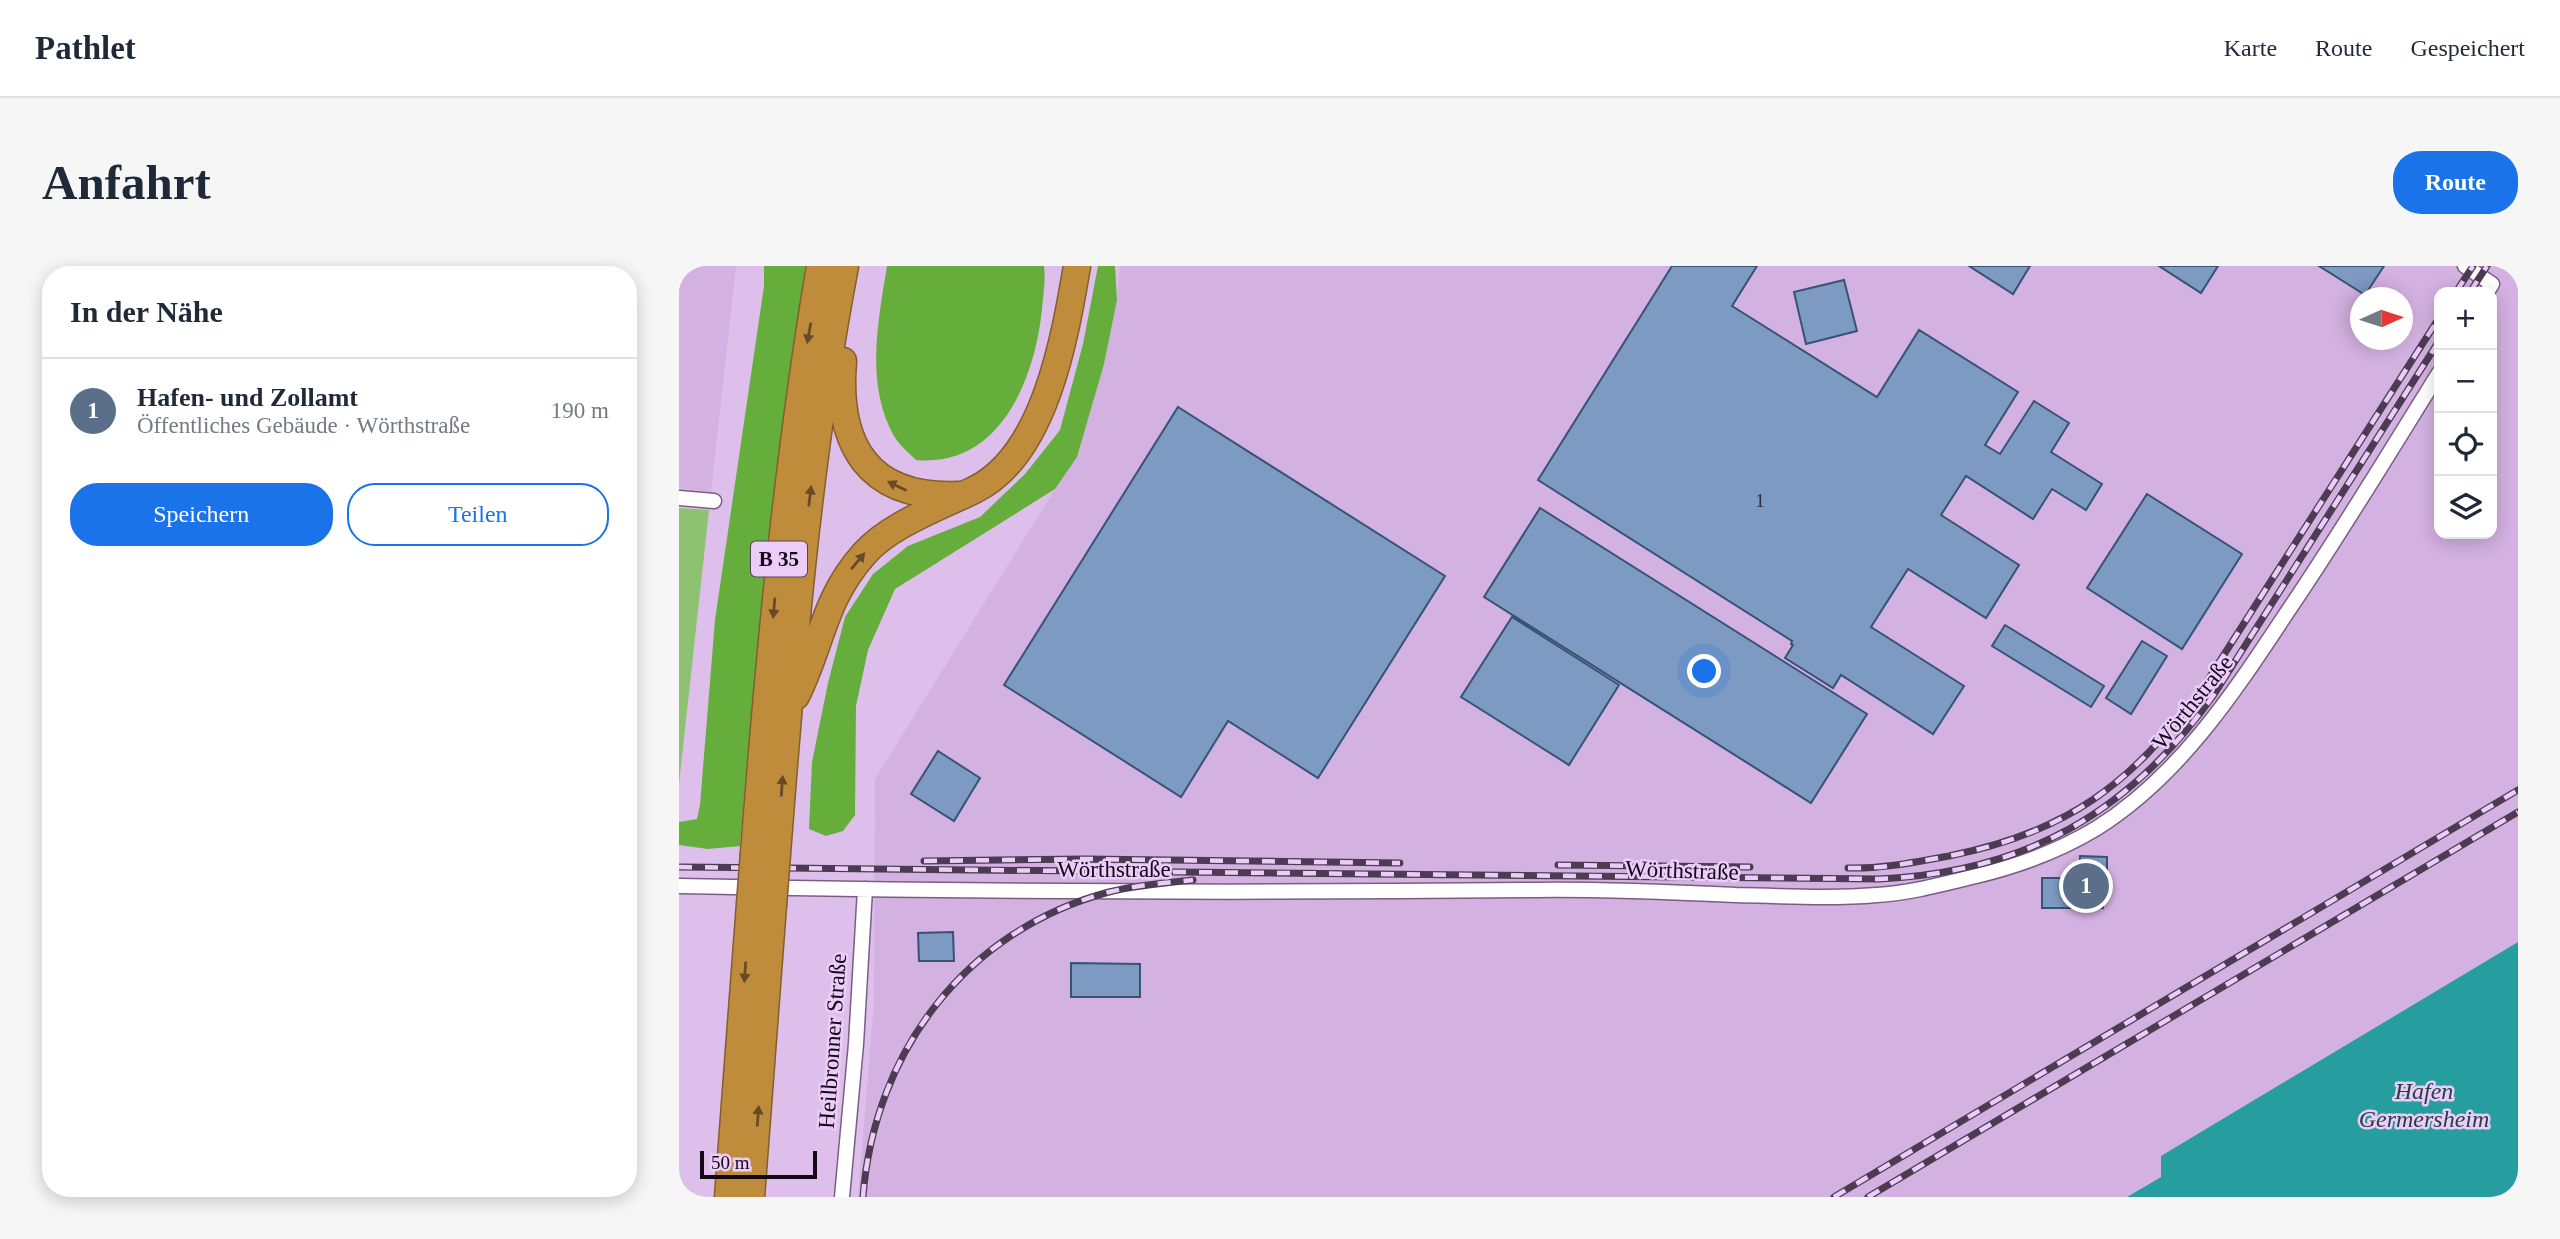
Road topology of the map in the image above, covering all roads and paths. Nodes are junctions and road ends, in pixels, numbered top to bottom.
1 (820, 266) edge
2 (845, 266) edge
3 (2465, 266) edge
4 (1075, 270) edge
5 (2489, 287) edge
6 (838, 304) junction
7 (2434, 381) edge
8 (963, 495) junction
9 (679, 498) edge
10 (714, 501) dead end
11 (788, 710) junction
12 (765, 853) junction
13 (679, 886) edge
14 (865, 889) junction
15 (728, 1197) edge
16 (751, 1197) edge
17 (842, 1197) edge

1 -> 12 highway, B 35
2 - 6 highway, B 35
3 - 5 street
4 - 8 highway, B 35
8 -> 6 highway, B 35
11 -> 6 highway, B 35
7 - 14 street, Wörthstraße
11 -> 8 highway, B 35
9 - 10 street
12 -> 11 highway, B 35
12 -> 15 highway, B 35, bridge
16 -> 12 highway, B 35, bridge
13 - 14 street, Wörthstraße
14 - 17 street, Heilbronner Straße

